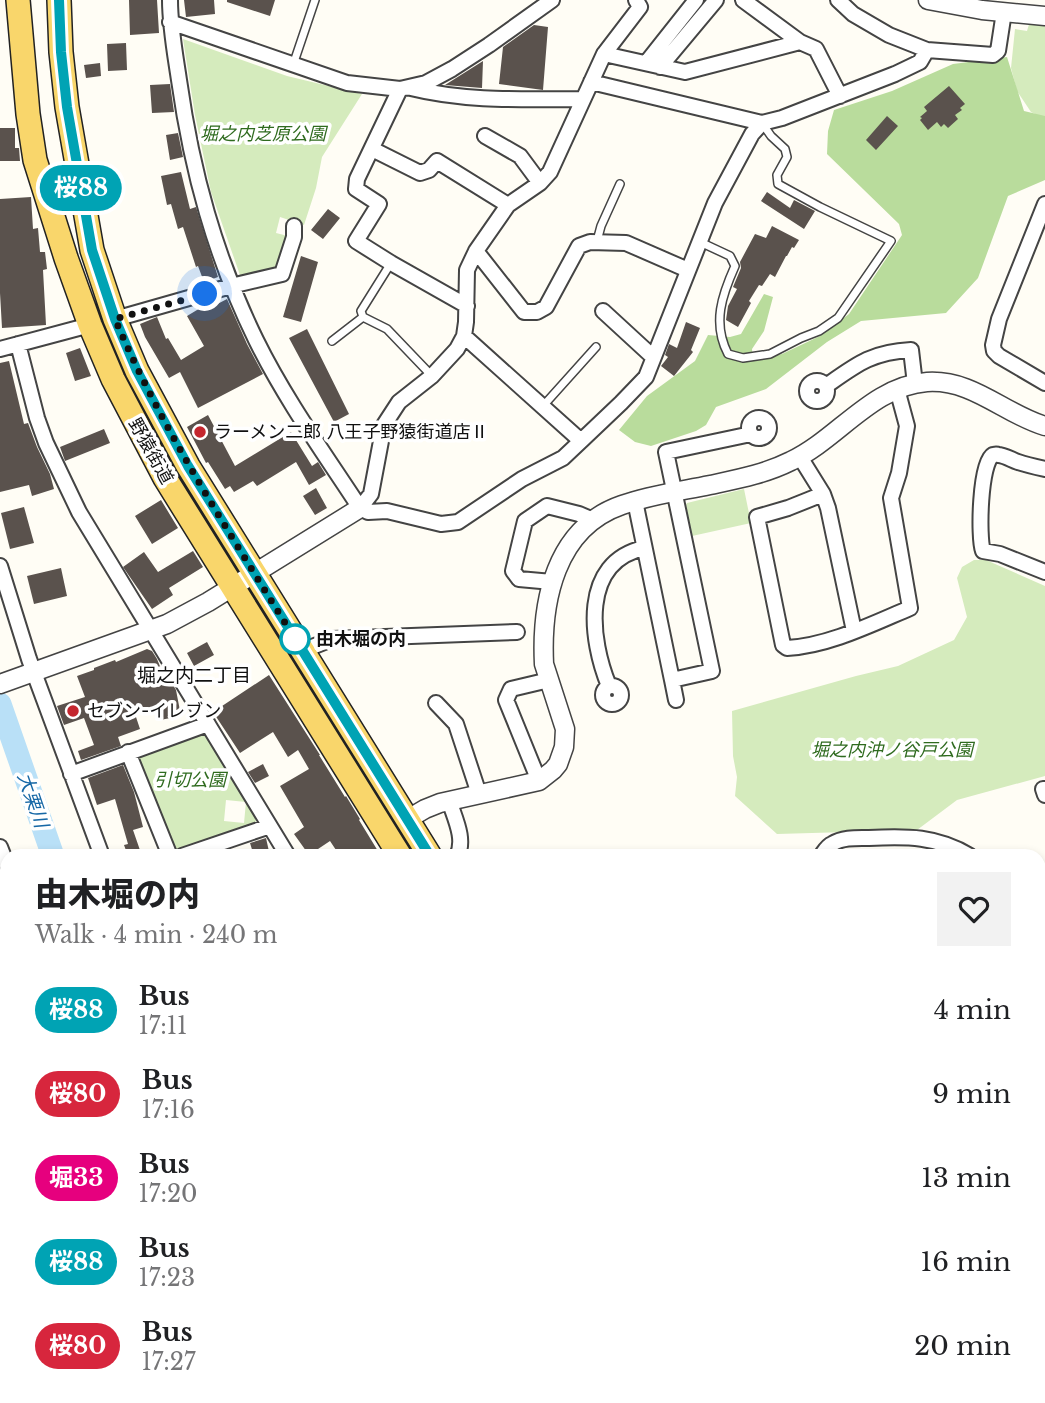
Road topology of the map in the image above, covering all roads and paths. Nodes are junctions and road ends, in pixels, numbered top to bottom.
1 (19, 0) edge
2 (59, 0) edge
3 (170, 0) edge
4 (315, 0) edge
5 (552, 0) edge
6 (696, 0) edge
7 (716, 0) edge
8 (743, 0) edge
9 (838, 0) edge
10 (928, 0) edge
11 (640, 2) edge
12 (1004, 12) junction
13 (1045, 16) edge
14 (170, 22) junction
15 (800, 42) junction
16 (927, 50) junction
17 (604, 54) junction
18 (293, 65) junction
19 (653, 65) junction
20 (590, 82) junction
21 (405, 88) junction
22 (840, 96) junction
23 (582, 99) junction
24 (762, 123) junction
25 (485, 136) dead end
26 (372, 149) junction
27 (540, 183) junction
28 (620, 184) dead end
29 (1045, 204) edge
30 (508, 205) junction
31 (294, 226) dead end
32 (700, 242) junction
33 (597, 243) junction
34 (476, 251) junction
35 (391, 264) junction
36 (688, 270) junction
37 (231, 286) junction
38 (467, 306) junction
39 (603, 311) dead end
40 (363, 317) junction
41 (115, 319) junction
42 (90, 324) junction
43 (464, 336) junction
44 (331, 341) dead end
45 (18, 344) junction
46 (596, 346) dead end
47 (0, 349) edge
48 (588, 354) junction
49 (653, 357) junction
50 (596, 362) dead end
51 (432, 376) junction
52 (1045, 383) edge
53 (915, 384) junction
54 (826, 386) dead end
55 (897, 388) junction
56 (544, 407) junction
57 (1045, 426) edge
58 (751, 434) dead end
59 (581, 441) junction
60 (800, 457) junction
61 (1045, 469) edge
62 (674, 492) junction
63 (822, 494) junction
64 (635, 501) junction
65 (360, 508) junction
66 (593, 520) junction
67 (644, 548) junction
68 (0, 566) edge
69 (1044, 568) edge
70 (254, 573) junction
71 (552, 582) junction
72 (232, 587) junction
73 (150, 631) junction
74 (854, 631) junction
75 (517, 632) dead end
76 (302, 651) junction
77 (28, 674) junction
78 (672, 680) junction
79 (549, 681) junction
80 (0, 684) edge
81 (609, 686) dead end
82 (676, 700) dead end
83 (436, 703) dead end
84 (208, 724) junction
85 (128, 752) junction
86 (71, 774) junction
87 (539, 781) junction
88 (1045, 789) edge
89 (479, 794) junction
90 (1045, 795) edge
91 (449, 800) junction
92 (408, 819) junction
93 (270, 826) junction
94 (99, 849) edge
95 (167, 849) edge
96 (203, 849) edge
97 (284, 849) edge
98 (396, 849) edge
99 (426, 849) edge
100 (461, 849) edge
101 (827, 849) edge
102 (958, 849) edge

1 - 42 main road, 野猿街道
2 - 41 main road, 野猿街道
3 - 14 street
4 - 18 lane
5 - 21 street
6 - 19 street
7 - 19 street
8 - 15 street
9 - 16 street
10 - 12 street
11 - 17 street
12 - 13 street
12 - 16 street
14 - 18 street
14 - 37 street
15 - 19 street
15 - 22 street
16 - 22 street
17 - 19 street
17 - 20 street
18 - 21 street
20 - 23 street
20 - 24 street
21 - 23 street
21 - 26 street
22 - 24 street
23 - 27 street
24 - 32 street
24 - 32 lane
25 - 27 street
26 - 30 street
26 - 35 street
27 - 30 street
28 - 33 lane
29 - 52 street
30 - 34 street
31 - 37 street
32 - 36 street
33 - 34 street
33 - 36 street
34 - 38 street
35 - 38 street
35 - 40 lane
36 - 49 street
37 - 41 street
37 - 65 street
38 - 43 street
39 - 49 street
40 - 44 lane
40 - 51 lane
41 - 70 main road, 野猿街道
42 - 45 street
42 - 72 main road, 野猿街道
43 - 51 street
43 - 56 street
45 - 47 street
45 - 73 street
46 - 48 lane
48 - 50 lane
48 - 56 lane
49 - 59 street
51 - 65 street
53 - 54 street
53 - 55 street
53 - 57 street
55 - 60 street
55 - 74 street
56 - 59 street
58 - 62 street
59 - 65 street
60 - 62 street
60 - 63 street
61 - 69 street
62 - 64 street
62 - 78 street
63 - 74 street
63 - 74 street
64 - 66 street
64 - 67 street
65 - 70 street
66 - 71 street
66 - 71 street
67 - 78 street
67 - 81 street
68 - 77 street
70 - 72 street
70 - 76 main road, 野猿街道
71 - 79 street
72 - 73 street
72 - 98 main road, 野猿街道
73 - 77 street
73 - 84 street
75 - 76 street
76 - 92 main road, 野猿街道
77 - 80 street
77 - 86 street
78 - 82 street
79 - 87 street
79 - 87 street
83 - 89 street
84 - 85 street
84 - 93 street
85 - 86 street
85 - 95 street
86 - 94 street
87 - 89 street
88 - 90 street
89 - 91 street
91 - 92 street
91 - 100 street
92 - 99 main road, 野猿街道
93 - 96 street
93 - 97 street
101 - 102 street

